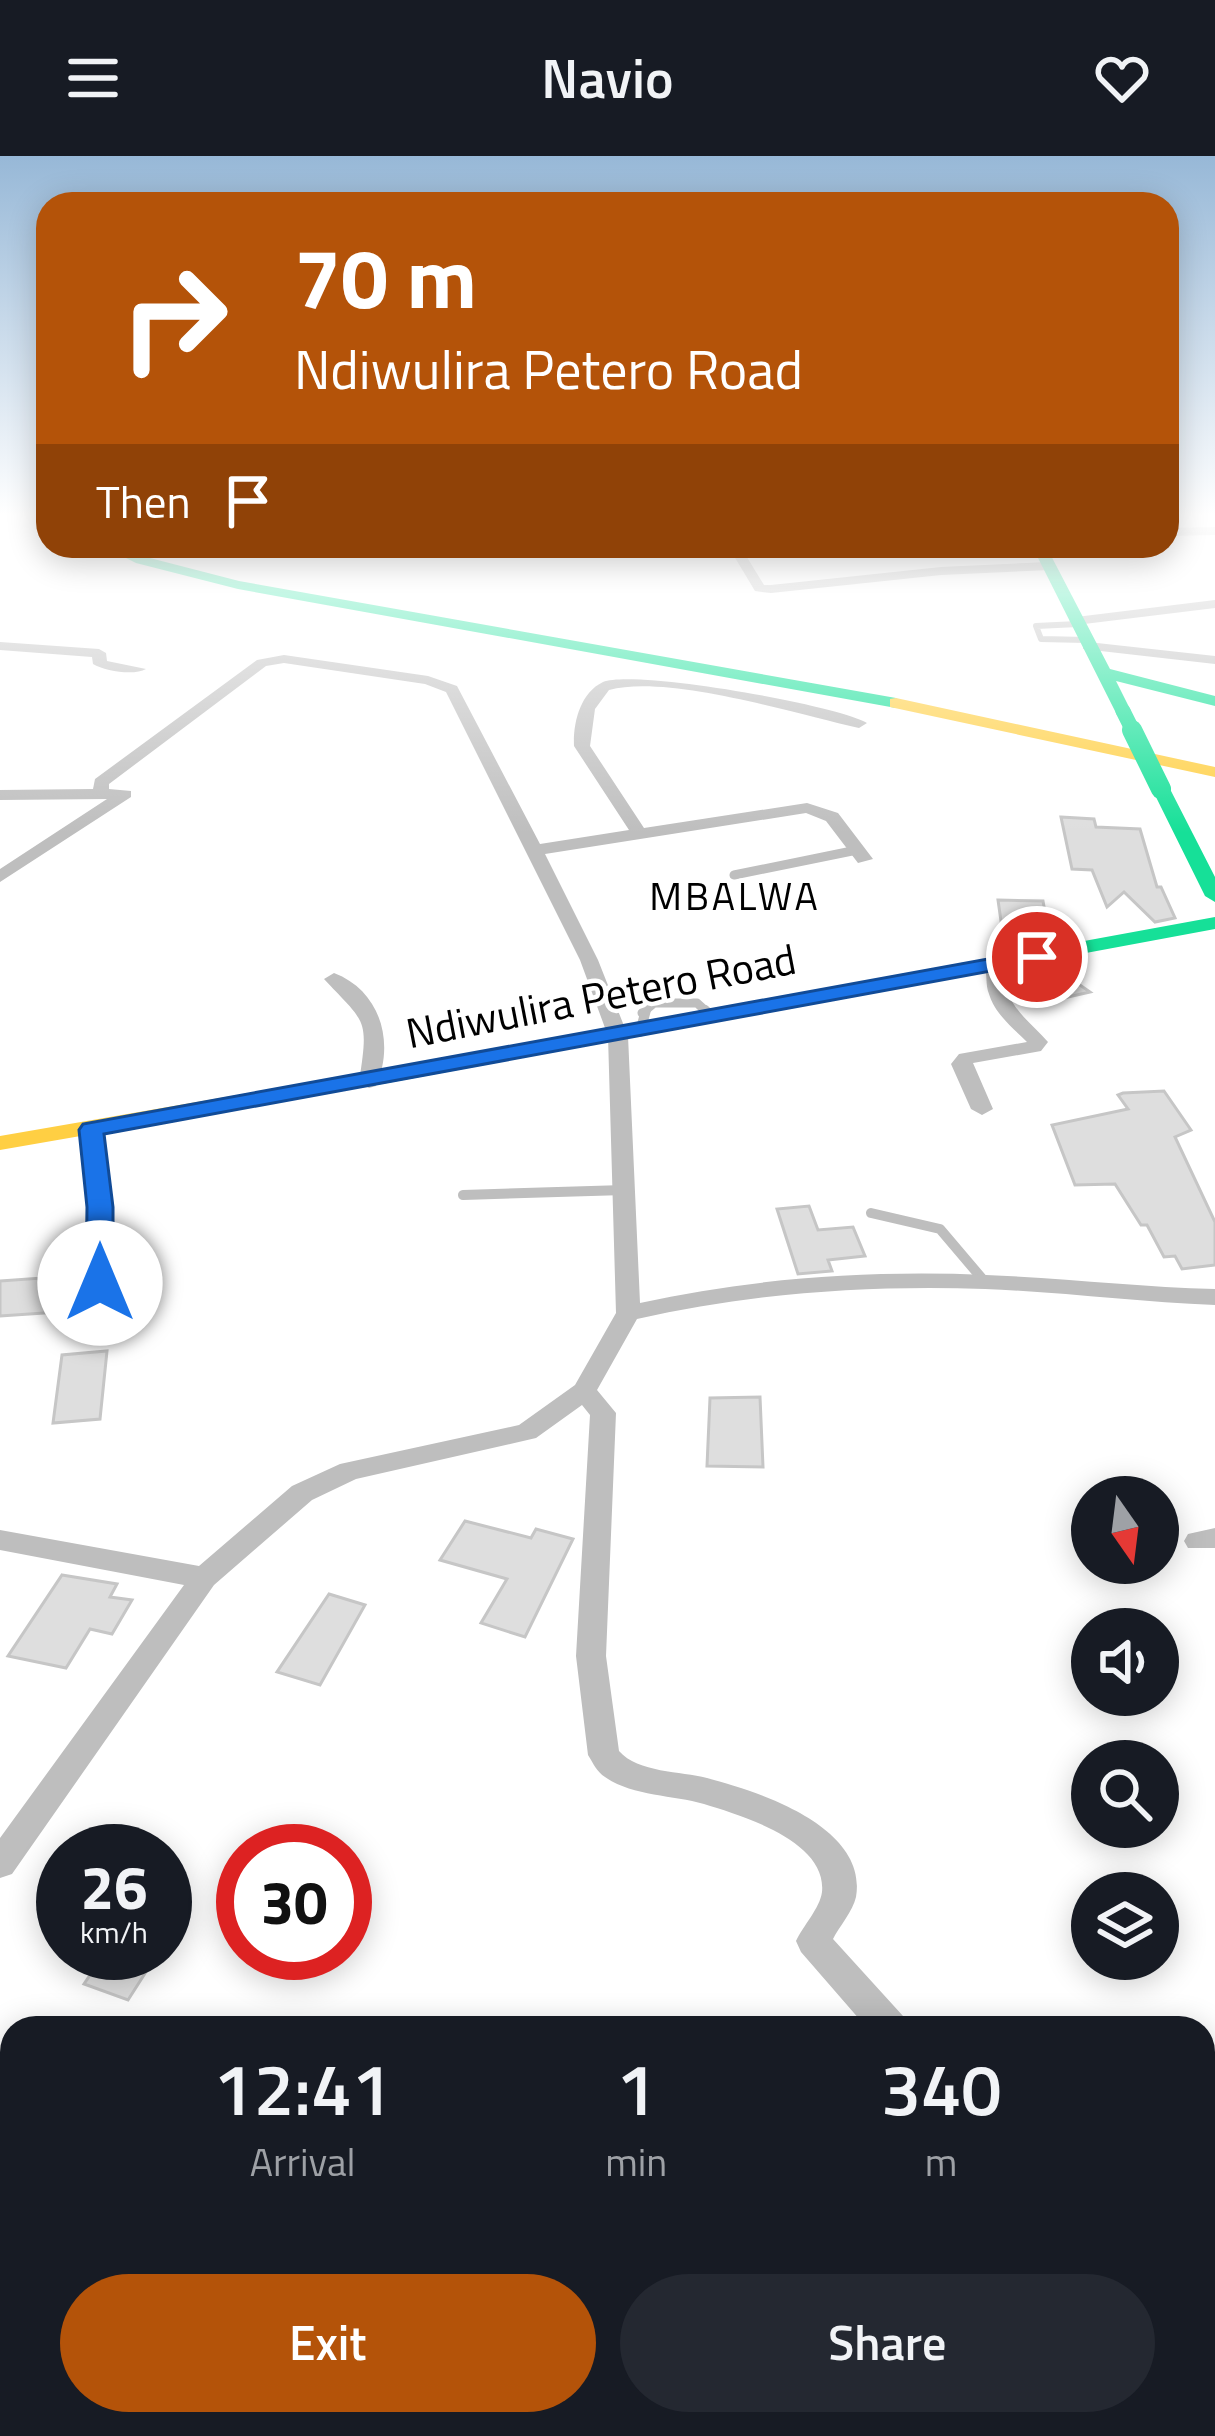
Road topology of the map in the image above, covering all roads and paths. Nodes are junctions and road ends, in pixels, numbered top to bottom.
1 (434, 620) edge
2 (515, 620) edge
3 (1076, 620) edge
4 (1140, 620) edge
5 (1082, 633) junction
6 (0, 646) edge
7 (1215, 660) edge
8 (139, 669) dead end
9 (1101, 672) junction
10 (1215, 701) edge
11 (860, 723) dead end
12 (1215, 754) edge
13 (1215, 772) edge
14 (101, 793) junction
15 (0, 795) edge
16 (639, 832) junction
17 (535, 850) junction
18 (860, 854) joint
19 (734, 875) dead end
20 (0, 877) edge
21 (1215, 896) edge
22 (1215, 923) edge
23 (992, 965) junction
24 (334, 979) dead end
25 (629, 1034) junction
26 (369, 1082) junction
27 (982, 1109) dead end
28 (92, 1130) junction
29 (0, 1143) edge
30 (624, 1190) junction
31 (463, 1195) dead end
32 (871, 1213) dead end
33 (985, 1282) junction
34 (1215, 1298) edge
35 (628, 1313) junction
36 (100, 1322) dead end
37 (584, 1391) junction
38 (0, 1540) edge
39 (204, 1578) junction
40 (0, 1864) edge
41 (879, 2016) edge

1 - 13 main road
2 - 12 main road
3 - 5 main road
4 - 5 street
5 - 5 lane
5 - 7 street
5 - 9 main road
6 - 8 street
9 - 10 main road
9 - 21 main road, bridge
11 - 16 street
14 - 15 street
14 - 17 street
14 - 20 street
16 - 17 street
16 - 18 street
17 - 25 street
18 - 19 lane
22 - 23 main road, Ndiwulira Petero Road
23 - 25 main road, Ndiwulira Petero Road
23 - 27 street
24 - 26 street
25 - 26 main road, Ndiwulira Petero Road
25 - 30 street
26 - 28 main road, Ndiwulira Petero Road
28 - 29 main road, Ndiwulira Petero Road
28 - 36 street
30 - 31 lane
30 - 35 street
32 - 33 lane
33 - 34 street
33 - 35 street
35 - 37 street
37 - 39 street
37 - 41 street
38 - 39 street
39 - 40 street

